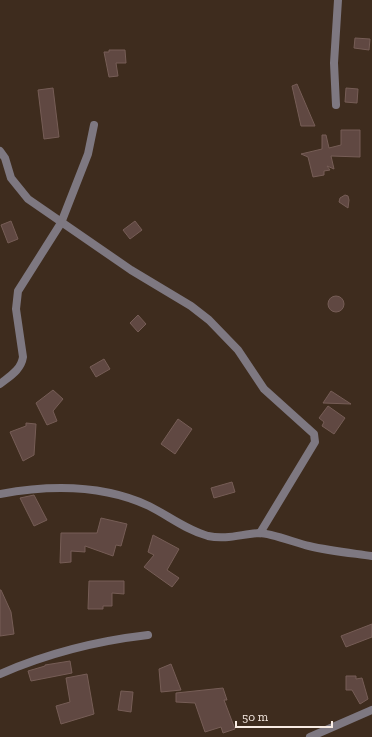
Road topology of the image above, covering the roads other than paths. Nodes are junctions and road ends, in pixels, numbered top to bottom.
1 (338, 0) edge
2 (336, 105) dead end
3 (94, 125) dead end
4 (0, 151) edge
5 (62, 223) junction
6 (0, 384) edge
7 (0, 494) edge
8 (260, 533) junction
9 (372, 556) edge
10 (148, 635) dead end
11 (0, 674) edge
12 (372, 710) edge
13 (310, 737) edge

1 - 2 street
3 - 5 street
4 - 5 street
5 - 6 street
5 - 8 street
7 - 8 street
8 - 9 street
10 - 11 street
12 - 13 street

